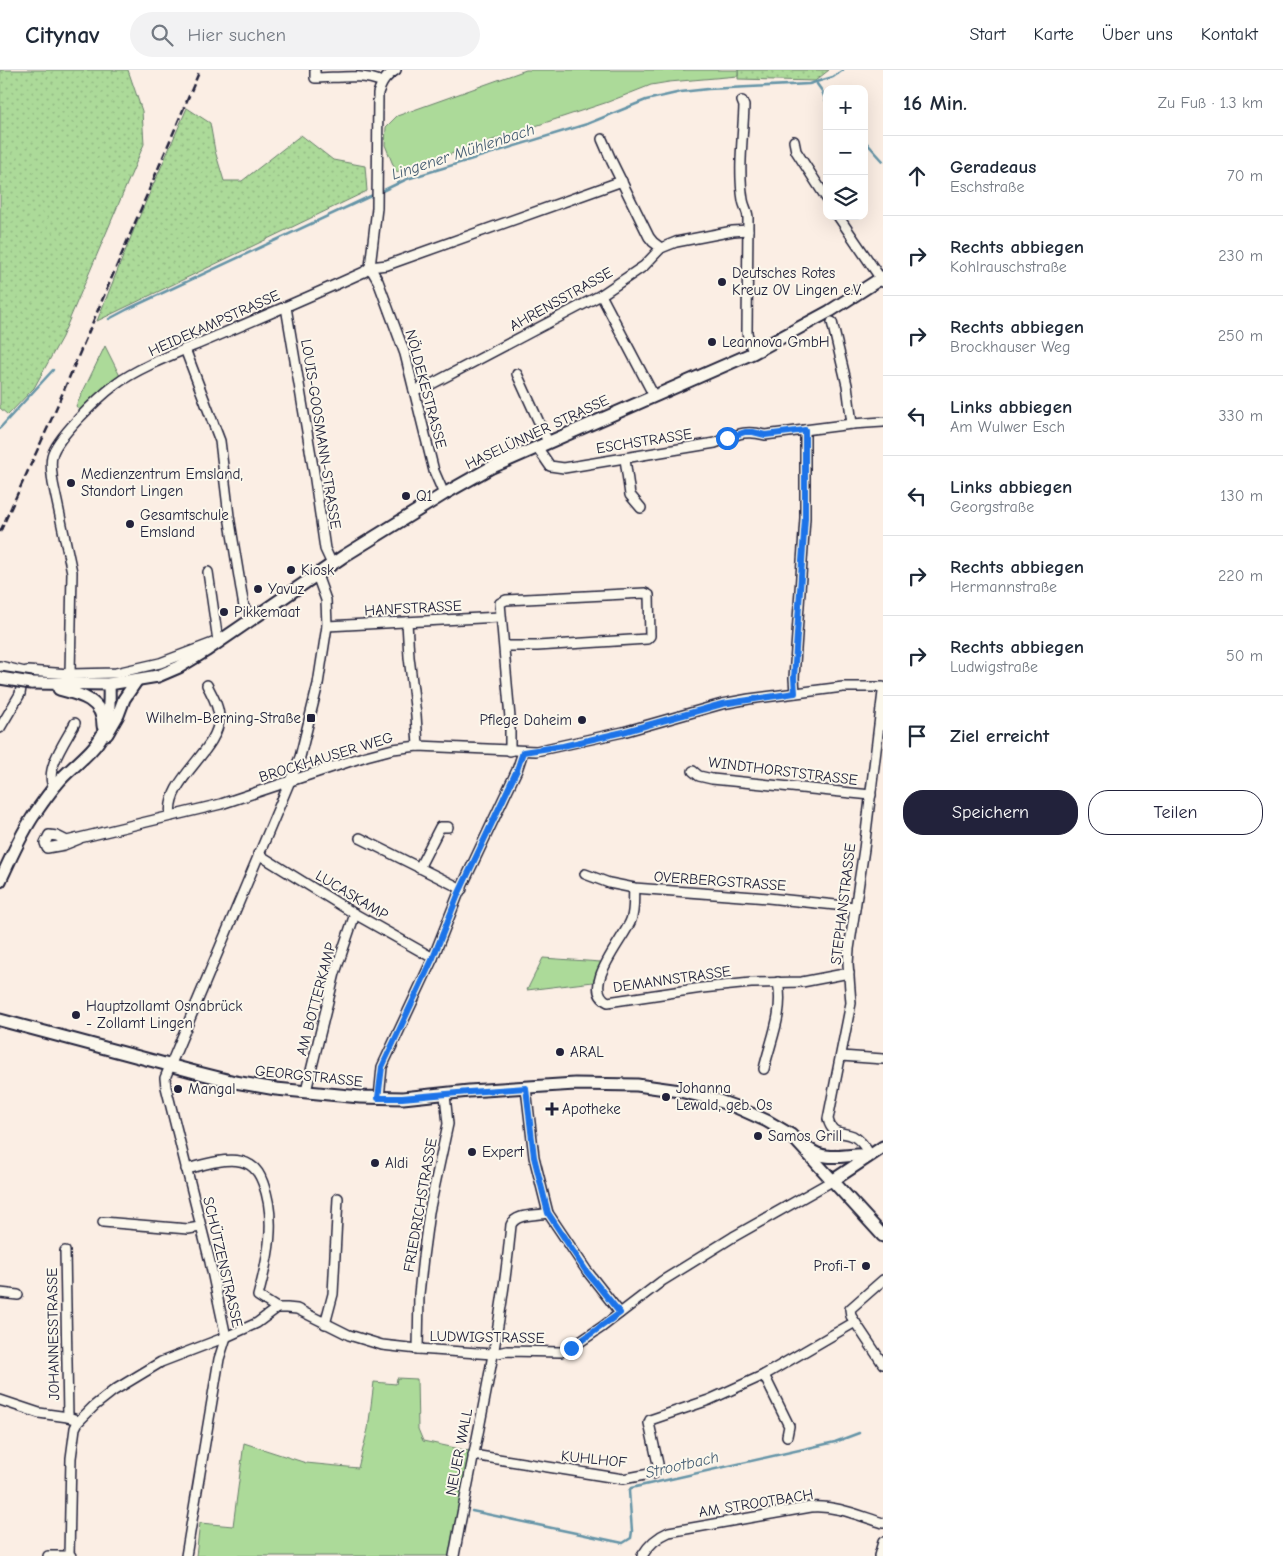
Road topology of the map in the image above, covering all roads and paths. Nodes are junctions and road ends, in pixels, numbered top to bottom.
1 (315, 70) edge
2 (396, 70) edge
3 (382, 82) junction
4 (742, 100) dead end
5 (602, 138) dead end
6 (794, 140) dead end
7 (622, 181) junction
8 (823, 193) edge
9 (841, 220) edge
10 (748, 230) junction
11 (661, 248) junction
12 (370, 267) junction
13 (882, 279) edge
14 (601, 295) junction
15 (286, 307) junction
16 (832, 322) dead end
17 (185, 350) junction
18 (753, 353) junction
19 (517, 374) dead end
20 (414, 390) junction
21 (654, 396) junction
22 (883, 422) edge
23 (852, 424) junction
24 (805, 430) junction
25 (543, 445) junction
26 (625, 458) junction
27 (444, 494) junction
28 (640, 508) dead end
29 (332, 564) junction
30 (208, 572) dead end
31 (317, 574) junction
32 (500, 617) junction
33 (254, 618) junction
34 (407, 622) junction
35 (327, 626) junction
36 (218, 641) junction
37 (505, 646) junction
38 (0, 666) edge
39 (70, 674) junction
40 (0, 678) edge
41 (137, 680) junction
42 (26, 681) junction
43 (109, 684) junction
44 (207, 685) dead end
45 (64, 687) junction
46 (883, 687) edge
47 (883, 692) edge
48 (795, 693) junction
49 (75, 723) dead end
50 (0, 728) edge
51 (103, 736) junction
52 (418, 746) junction
53 (510, 751) junction
54 (523, 752) junction
55 (693, 771) dead end
56 (290, 780) junction
57 (54, 787) junction
58 (871, 795) junction
59 (171, 816) junction
60 (448, 827) dead end
61 (360, 838) dead end
62 (79, 839) junction
63 (258, 854) junction
64 (419, 868) junction
65 (585, 874) dead end
66 (0, 880) edge
67 (634, 888) junction
68 (462, 889) junction
69 (855, 907) junction
70 (355, 914) junction
71 (433, 958) junction
72 (849, 973) junction
73 (778, 982) junction
74 (0, 1012) edge
75 (0, 1020) edge
76 (28, 1027) junction
77 (841, 1056) junction
78 (883, 1059) edge
79 (170, 1065) junction
80 (764, 1069) dead end
81 (526, 1088) junction
82 (306, 1092) junction
83 (445, 1095) junction
84 (378, 1098) junction
85 (799, 1144) junction
86 (883, 1147) edge
87 (870, 1155) junction
88 (186, 1169) junction
89 (832, 1181) junction
90 (338, 1198) dead end
91 (548, 1213) junction
92 (103, 1222) dead end
93 (200, 1227) junction
94 (883, 1236) edge
95 (65, 1251) dead end
96 (883, 1280) edge
97 (0, 1293) edge
98 (18, 1294) dead end
99 (277, 1308) junction
100 (620, 1313) junction
101 (855, 1322) junction
102 (325, 1324) junction
103 (226, 1337) junction
104 (418, 1349) junction
105 (493, 1354) junction
106 (883, 1364) edge
107 (764, 1375) junction
108 (0, 1400) edge
109 (68, 1417) junction
110 (78, 1422) junction
111 (787, 1436) dead end
112 (473, 1455) junction
113 (883, 1524) edge
114 (883, 1542) edge
115 (48, 1556) edge
116 (69, 1556) edge
117 (186, 1556) edge
118 (454, 1556) edge
119 (642, 1556) edge
120 (878, 1556) edge

1 - 3 street
2 - 3 street
3 - 12 street
4 - 10 street
5 - 7 street
6 - 8 street
7 - 11 street
7 - 12 street, HEIDEKAMPSTRASSE
9 - 13 street
10 - 11 street, AHRENSSTRASSE
10 - 18 street
11 - 14 street, AHRENSSTRASSE
12 - 15 street, HEIDEKAMPSTRASSE
12 - 20 street, NÖLDEKESTRASSE
13 - 18 main road, HASELÜNNER STRASSE
14 - 20 street, AHRENSSTRASSE
14 - 21 street
15 - 17 street, HEIDEKAMPSTRASSE
15 - 29 street, LOUIS-GOOSMANN-STRASSE
16 - 23 street
17 - 33 street
17 - 39 street, HEIDEKAMPSTRASSE
18 - 21 main road, HASELÜNNER STRASSE
19 - 25 street
20 - 27 street, NÖLDEKESTRASSE
21 - 25 main road, HASELÜNNER STRASSE
22 - 23 street, ESCHSTRASSE
23 - 24 street, ESCHSTRASSE
24 - 26 street, ESCHSTRASSE
24 - 48 street
25 - 26 street, ESCHSTRASSE
25 - 27 main road, HASELÜNNER STRASSE
26 - 28 street
27 - 29 main road, HASELÜNNER STRASSE
29 - 31 main road, HASELÜNNER STRASSE
30 - 36 street
31 - 33 main road, HASELÜNNER STRASSE
31 - 35 street
32 - 34 street, HANFSTRASSE
32 - 37 street
32 - 37 street
33 - 36 main road, HASELÜNNER STRASSE
34 - 35 street, HANFSTRASSE
34 - 52 street
35 - 56 street
36 - 39 street, HASELÜNNER STRASSE
36 - 41 main road, HASELÜNNER STRASSE
37 - 53 street
38 - 42 street, HASELÜNNER STRASSE
39 - 42 street, HASELÜNNER STRASSE
40 - 42 main road, bridge
41 - 43 main road, HASELÜNNER STRASSE
41 - 51 main road
42 - 45 main road
42 - 50 street
43 - 45 main road, HASELÜNNER STRASSE
43 - 51 main road
44 - 59 street
45 - 51 main road
46 - 48 street, BROCKHAUSER WEG
47 - 58 street, STEPHANSTRASSE
48 - 54 street, BROCKHAUSER WEG
49 - 57 street
51 - 57 main road
52 - 53 street, BROCKHAUSER WEG
52 - 56 street, BROCKHAUSER WEG
53 - 54 street, BROCKHAUSER WEG
54 - 68 street
55 - 58 street, WINDTHORSTSTRASSE
56 - 59 street, BROCKHAUSER WEG
56 - 63 street
57 - 66 main road
58 - 69 street, STEPHANSTRASSE
59 - 62 street, BROCKHAUSER WEG
60 - 64 street
61 - 64 street
62 - 62 street, BROCKHAUSER WEG
63 - 70 street, LUCASKAMP
63 - 79 street
64 - 68 street
65 - 67 street, OVERBERGSTRASSE
67 - 69 street, OVERBERGSTRASSE
67 - 73 street, DEMANNSTRASSE
68 - 71 street
69 - 72 street, STEPHANSTRASSE
70 - 71 street, LUCASKAMP
70 - 82 street, AM BOTTERKAMP
71 - 84 street
72 - 73 street, DEMANNSTRASSE
72 - 77 street, STEPHANSTRASSE
73 - 80 street
74 - 76 main road
75 - 76 main road, GEORGSTRASSE
76 - 79 main road, GEORGSTRASSE
77 - 78 street
77 - 87 street, STEPHANSTRASSE
79 - 82 main road, GEORGSTRASSE
79 - 88 street, SCHÜTZENSTRASSE
81 - 83 main road, GEORGSTRASSE
81 - 85 main road, GEORGSTRASSE
81 - 91 street
82 - 84 main road, GEORGSTRASSE
83 - 84 main road, GEORGSTRASSE
83 - 104 street, FRIEDRICHSTRASSE
85 - 87 main road
85 - 89 main road
86 - 87 main road
87 - 89 main road
88 - 93 street, SCHÜTZENSTRASSE
88 - 99 street
89 - 94 main road
89 - 100 street, LUDWIGSTRASSE
90 - 102 street
91 - 100 street
91 - 105 street, NEUER WALL
92 - 93 street
93 - 103 street, SCHÜTZENSTRASSE
95 - 109 street, JOHANNESSTRASSE
96 - 101 street
97 - 98 street
99 - 102 street, LUDWIGSTRASSE
99 - 103 street
100 - 105 street, LUDWIGSTRASSE
101 - 106 street
101 - 107 street, KUHLHOF
102 - 104 street, LUDWIGSTRASSE
103 - 110 street
103 - 117 street, SCHÜTZENSTRASSE
104 - 105 street, LUDWIGSTRASSE
105 - 112 street, NEUER WALL
107 - 111 street
107 - 112 street, KUHLHOF
108 - 109 street
109 - 110 street
110 - 116 street
112 - 118 street, NEUER WALL
113 - 119 street, AM STROOTBACH
114 - 120 street
115 - 116 street

